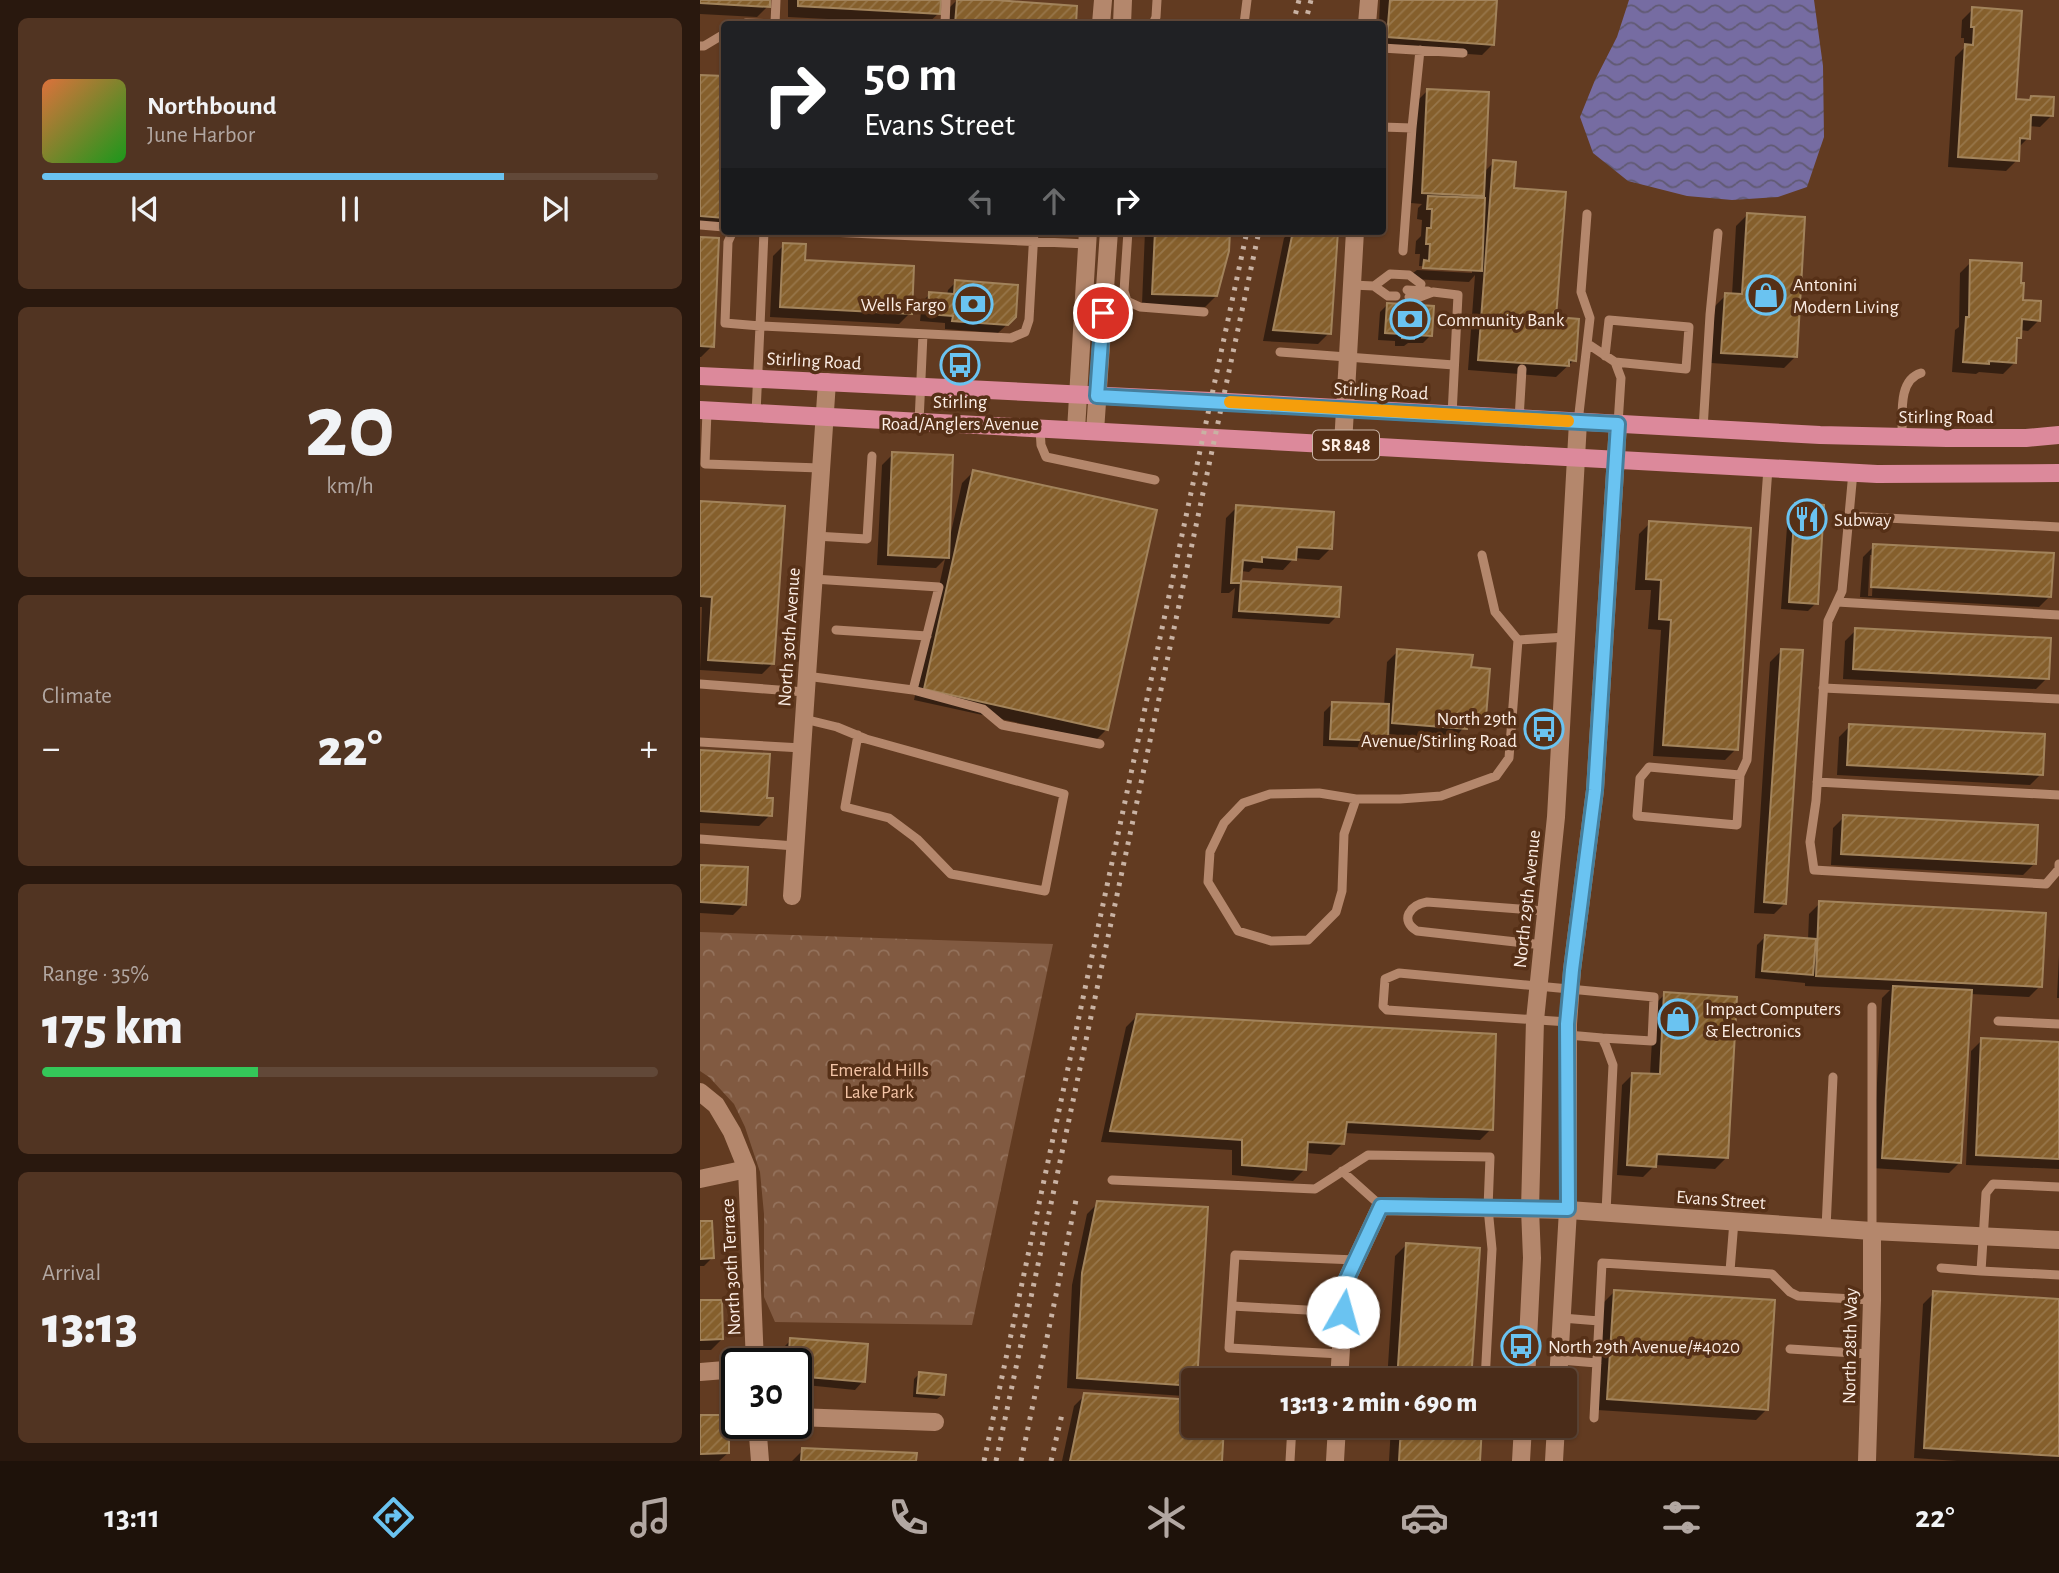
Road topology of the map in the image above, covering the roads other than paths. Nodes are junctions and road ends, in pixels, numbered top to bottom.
1 (776, 0) edge
2 (946, 0) edge
3 (1103, 0) edge
4 (1123, 0) edge
5 (1157, 0) edge
6 (1247, 0) edge
7 (1369, 0) edge
8 (775, 21) edge
9 (945, 21) edge
10 (1101, 21) edge
11 (1122, 21) edge
12 (1154, 21) edge
13 (1244, 21) edge
14 (1367, 21) edge
15 (721, 36) edge
16 (700, 46) edge
17 (1386, 48) edge
18 (1420, 50) junction
19 (1463, 52) dead end
20 (1386, 127) edge
21 (1412, 128) junction
22 (1587, 214) dead end
23 (700, 225) edge
24 (721, 227) edge
25 (1718, 233) dead end
26 (731, 235) edge
27 (764, 235) edge
28 (943, 235) edge
29 (1034, 235) edge
30 (1109, 235) edge
31 (1128, 235) edge
32 (1355, 235) edge
33 (1087, 238) edge
34 (1034, 242) junction
35 (1403, 251) dead end
36 (1421, 284) junction
37 (1352, 285) junction
38 (1374, 286) junction
39 (1394, 289) dead end
40 (1433, 292) junction
41 (1204, 312) dead end
42 (760, 326) junction
43 (923, 334) junction
44 (1588, 344) junction
45 (1280, 352) dead end
46 (1605, 356) junction
47 (1348, 357) junction
48 (1615, 362) junction
49 (1454, 365) junction
50 (1522, 369) dead end
51 (1921, 373) dead end
52 (700, 376) edge
53 (758, 378) junction
54 (827, 382) junction
55 (921, 387) junction
56 (1079, 395) junction
57 (1097, 396) junction
58 (1345, 409) junction
59 (704, 410) edge
60 (756, 413) junction
61 (1452, 415) junction
62 (823, 417) junction
63 (1519, 419) junction
64 (919, 422) junction
65 (1578, 422) junction
66 (1618, 424) junction
67 (1040, 429) junction
68 (1703, 429) junction
69 (1076, 430) junction
70 (1095, 431) junction
71 (2059, 435) edge
72 (1902, 438) junction
73 (1343, 445) junction
74 (872, 456) dead end
75 (1577, 457) junction
76 (1616, 459) junction
77 (702, 464) edge
78 (820, 468) junction
79 (1768, 468) junction
80 (1853, 472) junction
81 (2059, 473) edge
82 (1155, 480) dead end
83 (1849, 516) junction
84 (2059, 527) edge
85 (816, 536) junction
86 (1482, 555) dead end
87 (813, 579) junction
88 (1837, 602) junction
89 (2059, 615) edge
90 (836, 630) dead end
91 (927, 636) junction
92 (1567, 637) junction
93 (1518, 640) junction
94 (700, 684) edge
95 (806, 684) junction
96 (1824, 688) junction
97 (913, 690) junction
98 (2059, 699) edge
99 (804, 719) junction
100 (858, 736) junction
101 (700, 742) edge
102 (1100, 744) dead end
103 (802, 748) junction
104 (1740, 775) junction
105 (1817, 782) junction
106 (2059, 795) edge
107 (1356, 799) junction
108 (700, 839) edge
109 (795, 846) junction
110 (2059, 864) edge
111 (792, 896) dead end
112 (1545, 911) junction
113 (1543, 945) junction
114 (1538, 986) junction
115 (1571, 989) junction
116 (1872, 1007) dead end
117 (1535, 1020) junction
118 (1998, 1021) dead end
119 (2059, 1024) edge
120 (1568, 1028) junction
121 (1602, 1038) junction
122 (1833, 1077) dead end
123 (700, 1092) edge
124 (747, 1169) junction
125 (1342, 1171) junction
126 (700, 1180) edge
127 (1112, 1180) dead end
128 (2059, 1187) edge
129 (1381, 1206) junction
130 (1488, 1208) junction
131 (1530, 1209) junction
132 (1568, 1209) junction
133 (1606, 1212) junction
134 (1734, 1221) junction
135 (1826, 1228) junction
136 (1871, 1231) junction
137 (1984, 1236) junction
138 (2059, 1240) edge
139 (1356, 1260) junction
140 (1941, 1268) dead end
141 (1981, 1270) junction
142 (1730, 1271) junction
143 (2059, 1275) edge
144 (1872, 1300) junction
145 (1232, 1306) junction
146 (1343, 1312) junction
147 (1562, 1318) junction
148 (1599, 1321) junction
149 (754, 1348) edge
150 (1790, 1349) dead end
151 (1341, 1354) junction
152 (1870, 1354) junction
153 (1560, 1360) junction
154 (1597, 1363) junction
155 (1340, 1368) edge
156 (1486, 1368) edge
157 (1526, 1368) edge
158 (1559, 1368) edge
159 (721, 1370) edge
160 (700, 1372) edge
161 (812, 1418) edge
162 (1594, 1418) dead end
163 (935, 1422) dead end
164 (1291, 1438) edge
165 (1336, 1438) edge
166 (1522, 1438) edge
167 (1555, 1438) edge
168 (758, 1439) edge
169 (760, 1461) edge
170 (1290, 1461) edge
171 (1335, 1461) edge
172 (1521, 1461) edge
173 (1554, 1461) edge
174 (1867, 1461) edge

1 - 8 lane
2 - 9 lane
3 - 10 street
4 - 11 street
5 - 12 lane
6 - 13 lane
7 - 14 street
15 - 16 lane
17 - 18 lane
18 - 19 lane
18 - 21 lane
20 - 21 lane
21 - 35 lane
22 - 44 lane
23 - 24 lane
25 - 68 lane
26 - 42 lane
27 - 42 lane
28 - 34 lane
29 - 34 lane
30 - 57 street
31 - 41 lane
32 - 37 street
33 - 34 lane
33 - 56 street
34 - 43 lane
36 - 38 lane
36 - 40 lane
36 - 40 lane
37 - 38 lane
37 - 47 street
38 - 39 lane
40 - 49 lane
42 - 43 lane
42 - 53 lane
43 - 55 lane
44 - 46 lane
44 - 65 lane
45 - 47 lane
46 - 48 lane
46 - 48 lane
47 - 49 lane
47 - 58 street
48 - 66 lane
49 - 61 lane
50 - 63 lane
51 - 72 lane
52 - 53 main road, Stirling Road / SR 848
53 - 54 main road, Stirling Road / SR 848
53 - 60 lane
54 - 55 main road, Stirling Road / SR 848
54 - 62 street, North 30th Avenue
55 - 56 main road, Stirling Road / SR 848
55 - 64 lane
56 - 57 main road, Stirling Road / SR 848
56 - 69 street
57 - 58 main road, Stirling Road / SR 848
57 - 70 street
58 - 61 main road, Stirling Road / SR 848
58 - 73 street
59 - 60 main road, SR 848
59 - 77 lane
60 - 62 main road, SR 848
61 - 63 main road, Stirling Road / SR 848
62 - 64 main road, SR 848
62 - 78 street, North 30th Avenue
63 - 65 main road, Stirling Road / SR 848
64 - 67 main road, SR 848
65 - 66 main road, Stirling Road / SR 848
65 - 75 street, North 29th Avenue
66 - 68 main road, Stirling Road / SR 848
66 - 76 street
67 - 69 main road, SR 848
67 - 82 lane
68 - 72 main road, Stirling Road / SR 848
69 - 70 main road, SR 848
70 - 73 main road, SR 848
71 - 72 main road, Stirling Road / SR 848
73 - 75 main road, SR 848
74 - 85 lane
75 - 76 main road, SR 848
75 - 92 street, North 29th Avenue
76 - 79 main road, SR 848
76 - 115 street
77 - 78 lane
78 - 85 street, North 30th Avenue
79 - 80 main road, SR 848
79 - 104 lane
80 - 81 main road, SR 848
80 - 83 lane
83 - 84 lane
83 - 88 lane
85 - 87 street, North 30th Avenue
86 - 93 lane
87 - 91 lane
87 - 95 street, North 30th Avenue
88 - 89 lane
88 - 96 lane
90 - 91 lane
91 - 97 lane
92 - 93 lane
92 - 112 street, North 29th Avenue
93 - 107 lane
94 - 95 lane
95 - 97 lane
95 - 99 street, North 30th Avenue
96 - 98 lane
96 - 105 lane
97 - 102 lane
99 - 100 lane
99 - 103 street, North 30th Avenue
100 - 100 lane
101 - 103 lane
103 - 109 street, North 30th Avenue
104 - 104 lane
105 - 106 lane
105 - 110 lane
107 - 107 lane
108 - 109 lane
109 - 111 street, North 30th Avenue
112 - 113 street, North 29th Avenue
112 - 113 lane
113 - 114 street, North 29th Avenue
114 - 115 lane
114 - 117 street, North 29th Avenue
114 - 117 lane
115 - 120 street
115 - 121 lane
116 - 136 lane
117 - 120 lane
117 - 131 street, North 29th Avenue
118 - 119 lane
120 - 121 lane
120 - 132 street
121 - 133 lane
122 - 135 lane
123 - 124 street, North 30th Terrace
124 - 126 street
124 - 149 street, North 30th Terrace
125 - 127 lane
125 - 129 lane
125 - 130 lane
128 - 137 lane
129 - 130 street, Evans Street
129 - 139 street
130 - 131 street, Evans Street
130 - 156 lane
131 - 132 street, Evans Street
131 - 157 street, North 29th Avenue
132 - 133 street, Evans Street
132 - 147 street
133 - 134 street, Evans Street
134 - 135 street, Evans Street
134 - 142 lane
135 - 136 street, Evans Street
136 - 137 street, Evans Street
136 - 144 street, North 28th Way
137 - 138 street, Evans Street
137 - 141 lane
139 - 145 lane
139 - 146 street
140 - 141 lane
141 - 143 lane
142 - 144 lane
142 - 148 lane
144 - 152 street, North 28th Way
145 - 146 lane
145 - 151 lane
146 - 151 street
147 - 148 lane
147 - 153 street
148 - 154 lane
150 - 152 lane
151 - 155 street
152 - 174 street, North 28th Way
153 - 154 lane
153 - 158 street
154 - 162 lane
159 - 160 street
161 - 163 street
164 - 170 lane
165 - 171 street
166 - 172 street
167 - 173 street
168 - 169 street

